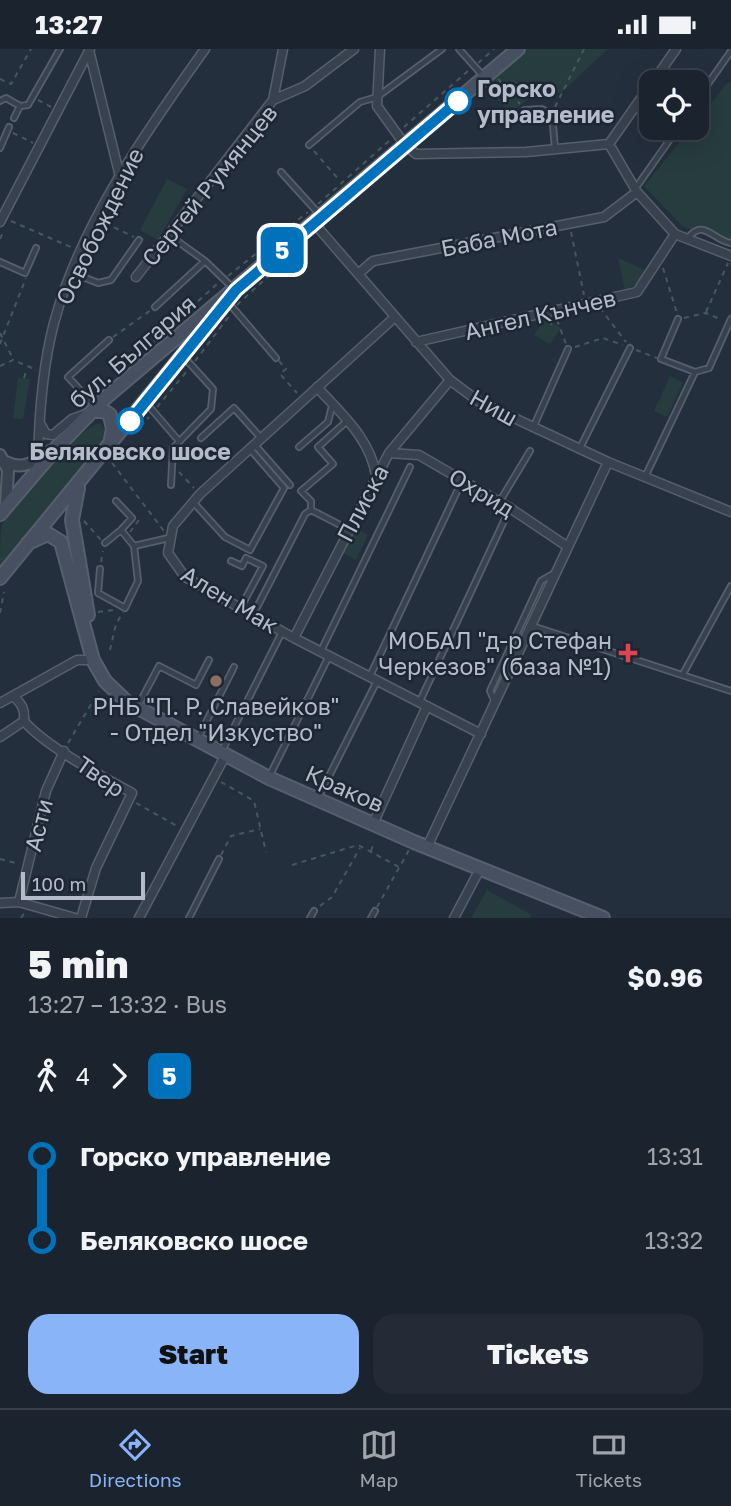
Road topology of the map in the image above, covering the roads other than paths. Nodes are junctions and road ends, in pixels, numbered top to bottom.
1 (60, 49) edge
2 (90, 49) edge
3 (205, 49) edge
4 (283, 49) edge
5 (354, 49) edge
6 (380, 49) edge
7 (442, 49) edge
8 (459, 49) edge
9 (518, 49) edge
10 (676, 49) edge
11 (731, 51) edge
12 (661, 70) edge
13 (488, 75) junction
14 (709, 82) edge
15 (377, 97) junction
16 (273, 100) junction
17 (0, 101) edge
18 (639, 101) edge
19 (20, 106) junction
20 (525, 110) road end
21 (13, 118) dead end
22 (9, 129) road end
23 (670, 140) edge
24 (609, 144) junction
25 (309, 145) road end
26 (405, 145) junction
27 (0, 148) edge
28 (555, 149) junction
29 (281, 172) dead end
30 (120, 177) junction
31 (636, 190) junction
32 (316, 216) junction
33 (1, 220) edge
34 (675, 234) junction
35 (168, 235) junction
36 (688, 239) junction
37 (139, 240) road end
38 (731, 243) edge
39 (36, 248) dead end
40 (731, 257) edge
41 (205, 261) junction
42 (0, 262) edge
43 (73, 273) junction
44 (358, 274) junction
45 (136, 277) dead end
46 (236, 290) junction
47 (227, 301) junction
48 (155, 307) road end
49 (395, 317) junction
50 (678, 319) road end
51 (730, 321) edge
52 (109, 340) road end
53 (416, 342) junction
54 (630, 348) road end
55 (568, 349) road end
56 (183, 356) junction
57 (276, 358) road end
58 (695, 372) junction
59 (450, 380) junction
60 (317, 387) junction
61 (145, 402) junction
62 (332, 405) junction
63 (94, 409) junction
64 (347, 421) junction
65 (39, 422) junction
66 (533, 428) junction
67 (201, 438) dead end
68 (178, 440) junction
69 (255, 443) junction
70 (108, 447) junction
71 (299, 447) dead end
72 (580, 448) junction
73 (530, 451) dead end
74 (389, 453) junction
75 (3, 459) edge
76 (608, 462) junction
77 (38, 463) junction
78 (410, 467) dead end
79 (376, 476) junction
80 (645, 477) junction
81 (463, 480) junction
82 (80, 482) junction
83 (171, 485) dead end
84 (290, 485) dead end
85 (116, 501) dead end
86 (193, 501) junction
87 (499, 501) junction
88 (510, 508) junction
89 (3, 510) edge
90 (311, 510) junction
91 (731, 512) edge
92 (348, 529) junction
93 (121, 530) junction
94 (169, 538) junction
95 (28, 543) junction
96 (105, 543) road end
97 (134, 546) junction
98 (568, 547) junction
99 (231, 561) dead end
100 (100, 569) road end
101 (556, 573) junction
102 (0, 578) edge
103 (731, 586) edge
104 (240, 608) junction
105 (253, 615) junction
106 (531, 626) junction
107 (282, 631) junction
108 (294, 638) junction
109 (325, 653) junction
110 (93, 660) junction
111 (209, 660) dead end
112 (234, 667) dead end
113 (683, 674) junction
114 (374, 678) junction
115 (731, 691) edge
116 (13, 696) junction
117 (0, 703) edge
118 (423, 704) junction
119 (495, 705) junction
120 (137, 709) junction
121 (24, 721) junction
122 (481, 734) junction
123 (0, 737) edge
124 (196, 741) junction
125 (64, 751) junction
126 (223, 754) junction
127 (268, 778) junction
128 (317, 799) junction
129 (373, 824) junction
130 (427, 847) junction
131 (219, 859) road end
132 (480, 869) junction
133 (19, 902) junction
134 (0, 903) edge
135 (564, 903) junction
136 (314, 911) road end
137 (375, 911) road end
138 (75, 918) edge
139 (81, 918) edge
140 (139, 918) edge
141 (189, 918) edge
142 (310, 918) edge
143 (371, 918) edge
144 (454, 918) edge
145 (582, 918) edge
146 (603, 918) edge

1 - 19 lane
2 - 30 street
2 - 33 street
3 - 30 street, Освобождение
4 - 16 street
5 - 16 street, Сергей Румянцев
6 - 15 street
7 - 15 lane
8 - 13 lane
9 - 13 main road, бул. България
10 - 12 street
11 - 14 lane
13 - 26 main road, бул. България
15 - 25 lane
15 - 26 street
16 - 35 street, Сергей Румянцев
17 - 19 lane
18 - 24 street
19 - 21 lane
20 - 28 lane
22 - 27 lane
23 - 31 lane
24 - 28 street
24 - 31 street
26 - 28 street
26 - 32 main road, бул. България
29 - 32 lane
30 - 43 street, Освобождение
31 - 34 street
31 - 44 street, Баба Мота
32 - 44 street, Ниш
32 - 46 main road, бул. България
34 - 36 street
34 - 53 street, Ангел Кънчев
35 - 41 lane
35 - 45 street, Сергей Румянцев
36 - 38 lane
36 - 40 street
37 - 43 lane
39 - 42 lane
41 - 46 lane
41 - 48 lane
43 - 65 street, Освобождение
44 - 49 street, Ниш
46 - 47 main road, бул. България
46 - 63 main road, бул. България
47 - 56 main road, бул. България
47 - 57 lane
49 - 53 street, Ниш
49 - 60 street, Ален Мак
50 - 58 lane
51 - 58 lane
52 - 63 lane
53 - 59 street, Ниш
54 - 72 lane
55 - 66 lane
56 - 61 main road, бул. България
56 - 68 lane
58 - 80 lane
59 - 66 street, Ниш
59 - 74 street, Плиска
60 - 62 street
60 - 69 street, Ален Мак
61 - 68 lane
61 - 70 main road, бул. България
62 - 64 street
62 - 71 lane
63 - 65 street
63 - 70 main road
63 - 77 main road, бул. България
64 - 79 street
64 - 90 lane
65 - 77 street, Освобождение
66 - 72 street, Ниш
67 - 69 lane
68 - 83 lane
69 - 84 lane
69 - 86 street, Ален Мак
69 - 86 lane
70 - 82 main road, бул. България
72 - 76 street, Ниш
73 - 87 lane
74 - 79 street, Плиска
74 - 81 street, Охрид
75 - 77 street
75 - 89 street
76 - 80 street, Ниш
76 - 98 street
77 - 89 main road, бул. България
78 - 109 lane
79 - 92 street, Плиска
80 - 91 street, Ниш
81 - 87 street, Охрид
81 - 114 lane
82 - 95 main road, бул. България
82 - 110 main road, Краков
85 - 93 lane
86 - 94 street, Ален Мак
87 - 88 street, Охрид
88 - 98 street, Охрид
88 - 118 lane
90 - 92 lane
90 - 105 lane
92 - 108 street, Плиска
93 - 96 lane
93 - 97 lane
94 - 97 lane
94 - 104 street, Ален Мак
95 - 102 main road, бул. България
95 - 110 main road, Краков
97 - 100 lane
98 - 101 street
99 - 104 lane
101 - 106 street
101 - 119 lane
103 - 113 lane
104 - 105 street, Ален Мак
105 - 107 street, Ален Мак
106 - 113 lane
106 - 119 street
107 - 108 street, Ален Мак
107 - 126 lane
108 - 109 street, Ален Мак
109 - 114 street, Ален Мак
109 - 127 lane
110 - 116 street
110 - 120 main road, Краков
111 - 120 lane
112 - 124 lane
113 - 115 lane
114 - 118 street, Ален Мак
114 - 128 lane
116 - 117 street
116 - 121 street, Твер
118 - 122 street, Ален Мак
118 - 129 street
119 - 122 street
120 - 124 main road, Краков
121 - 123 street
121 - 125 street, Твер
122 - 130 street
124 - 126 main road, Краков
125 - 133 street, Асти
125 - 139 street, Твер
126 - 127 main road, Краков
126 - 140 street
127 - 128 main road, Краков
128 - 129 main road, Краков
129 - 130 main road, Краков
130 - 132 main road, Краков
131 - 141 lane
132 - 135 main road, Краков
132 - 144 street
133 - 134 street
133 - 138 street
135 - 145 street
135 - 146 main road, Краков
136 - 142 lane
137 - 143 lane

